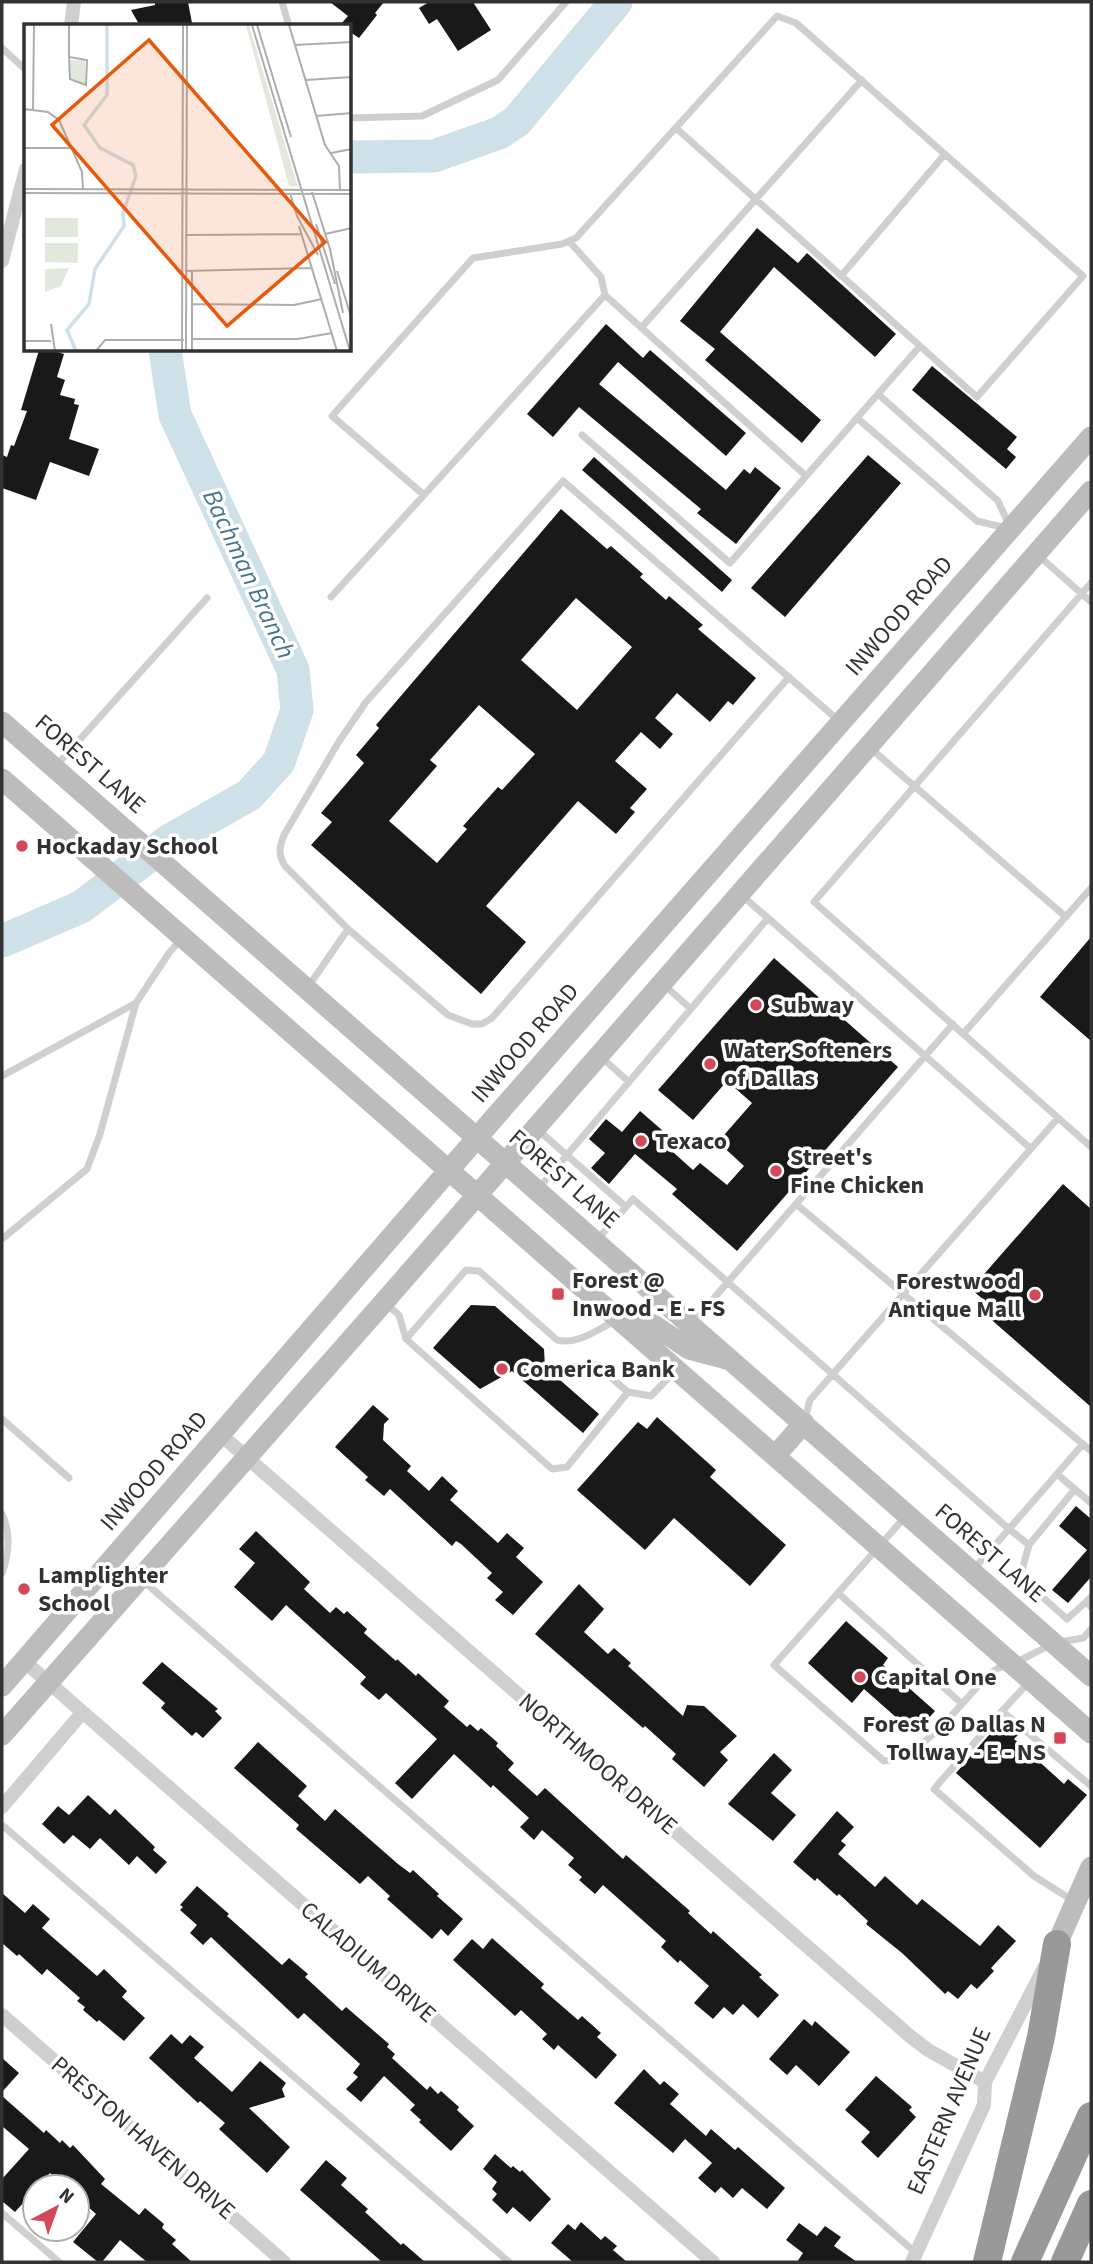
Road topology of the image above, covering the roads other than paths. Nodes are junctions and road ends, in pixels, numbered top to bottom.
1 (74, 2) edge
2 (282, 2) edge
3 (566, 2) edge
4 (71, 24) edge
5 (288, 24) edge
6 (2, 48) edge
7 (24, 67) edge
8 (862, 80) junction
9 (352, 118) edge
10 (676, 128) junction
11 (945, 153) junction
12 (24, 177) edge
13 (755, 198) junction
14 (569, 241) junction
15 (2, 260) edge
16 (841, 276) junction
17 (605, 295) junction
18 (641, 328) junction
19 (920, 346) junction
20 (878, 394) junction
21 (857, 418) junction
22 (582, 435) dead end
23 (1091, 437) edge
24 (806, 476) junction
25 (1091, 491) edge
26 (424, 495) junction
27 (1011, 529) junction
28 (1036, 554) junction
29 (1091, 583) edge
30 (1082, 594) junction
31 (331, 597) dead end
32 (206, 598) dead end
33 (1091, 602) edge
34 (789, 677) junction
35 (2, 722) edge
36 (841, 722) junction
37 (869, 746) junction
38 (55, 768) junction
39 (2, 779) edge
40 (914, 786) junction
41 (1091, 888) edge
42 (740, 894) junction
43 (1066, 917) junction
44 (768, 918) junction
45 (348, 929) junction
46 (183, 937) junction
47 (634, 959) junction
48 (662, 983) junction
49 (307, 989) junction
50 (136, 1003) junction
51 (691, 1009) junction
52 (953, 1024) junction
53 (963, 1034) junction
54 (599, 1055) junction
55 (925, 1056) junction
56 (2, 1076) edge
57 (629, 1082) junction
58 (1058, 1118) junction
59 (536, 1128) junction
60 (477, 1139) junction
61 (1091, 1147) edge
62 (1030, 1148) junction
63 (567, 1155) junction
64 (505, 1163) junction
65 (450, 1170) junction
66 (537, 1191) junction
67 (478, 1195) junction
68 (796, 1204) junction
69 (626, 1207) junction
70 (2, 1240) edge
71 (596, 1242) junction
72 (728, 1282) junction
73 (903, 1293) junction
74 (384, 1302) junction
75 (618, 1318) junction
76 (691, 1324) junction
77 (406, 1339) junction
78 (732, 1360) junction
79 (596, 1365) dead end
80 (677, 1369) junction
81 (833, 1374) junction
82 (628, 1392) junction
83 (2, 1419) edge
84 (804, 1423) junction
85 (220, 1434) junction
86 (1083, 1444) junction
87 (1091, 1451) edge
88 (775, 1456) junction
89 (247, 1458) junction
90 (1057, 1474) junction
91 (69, 1478) dead end
92 (1074, 1489) junction
93 (1091, 1503) edge
94 (2, 1514) edge
95 (907, 1515) junction
96 (1009, 1528) junction
97 (1029, 1545) junction
98 (878, 1546) junction
99 (972, 1571) junction
100 (2, 1573) edge
101 (140, 1579) junction
102 (838, 1593) junction
103 (1090, 1602) edge
104 (1091, 1629) edge
105 (1054, 1643) junction
106 (24, 1661) junction
107 (1013, 1664) junction
108 (1091, 1676) edge
109 (1030, 1679) junction
110 (48, 1683) junction
111 (2, 1686) edge
112 (961, 1703) junction
113 (1002, 1711) junction
114 (82, 1713) junction
115 (1091, 1733) edge
116 (2, 1735) edge
117 (1091, 1786) edge
118 (2, 1807) edge
119 (2, 1825) edge
120 (1091, 1867) edge
121 (1076, 1902) junction
122 (1057, 1944) junction
123 (2, 2015) edge
124 (985, 2082) junction
125 (1091, 2116) edge
126 (1091, 2204) edge
127 (2, 2213) edge
128 (914, 2258) edge
129 (59, 2262) edge
130 (284, 2262) edge
131 (509, 2262) edge
132 (713, 2262) edge
133 (987, 2262) edge
134 (1025, 2262) edge
135 (1065, 2262) edge

1 - 4 street
2 - 5 lane
3 - 9 lane
6 - 7 lane
8 - 10 lane
8 - 11 lane
8 - 13 lane
10 - 13 lane
10 - 14 lane
11 - 16 lane
11 - 19 lane
12 - 15 street
13 - 16 lane
13 - 18 lane
14 - 17 lane
14 - 26 lane
16 - 19 lane
17 - 18 lane
17 - 26 lane
18 - 24 lane
19 - 20 lane
20 - 21 lane
20 - 27 lane
21 - 24 lane
21 - 27 lane
22 - 24 lane
23 - 27 main road, INWOOD ROAD
25 - 28 main road
26 - 31 lane
27 - 28 main road
27 - 36 main road, INWOOD ROAD
28 - 30 lane
28 - 37 main road
29 - 30 lane
30 - 33 lane
30 - 40 lane
32 - 38 lane
34 - 36 lane
34 - 45 lane
34 - 45 lane
35 - 38 main road, FOREST LANE
36 - 37 main road
36 - 47 main road, INWOOD ROAD
37 - 40 lane
37 - 42 main road
38 - 49 main road, FOREST LANE
39 - 46 main road
40 - 43 lane
40 - 52 lane
41 - 43 lane
42 - 44 lane
42 - 48 main road
43 - 53 lane
44 - 51 lane
44 - 55 lane
45 - 49 lane
46 - 50 lane
46 - 65 main road
47 - 48 main road
47 - 60 main road, INWOOD ROAD
48 - 51 lane
48 - 54 main road
49 - 60 main road, FOREST LANE
50 - 56 lane
50 - 70 lane
51 - 57 lane
52 - 53 lane
52 - 55 lane
53 - 58 lane
54 - 57 lane
54 - 59 main road
55 - 62 lane
55 - 68 lane
57 - 63 lane
58 - 61 lane
58 - 62 lane
59 - 63 lane
59 - 64 main road
60 - 64 main road, FOREST LANE
60 - 65 main road, INWOOD ROAD
62 - 73 lane
63 - 66 lane
63 - 69 lane
64 - 66 main road, FOREST LANE
64 - 67 main road
65 - 67 main road
65 - 85 main road, INWOOD ROAD
66 - 71 main road, FOREST LANE
67 - 74 main road
67 - 75 main road
68 - 72 lane
68 - 73 lane
69 - 71 lane
69 - 72 lane
71 - 76 main road, FOREST LANE
72 - 76 lane
72 - 81 lane
73 - 81 lane
73 - 86 lane
74 - 77 lane
74 - 89 main road
75 - 77 lane
75 - 78 main road
75 - 80 main road
76 - 78 main road, FOREST LANE
77 - 82 lane
78 - 84 main road, FOREST LANE
79 - 82 lane
80 - 82 lane
80 - 88 main road
81 - 84 lane
81 - 96 lane
83 - 91 lane
84 - 88 main road
84 - 95 main road, FOREST LANE
85 - 89 street, NORTHMOOR DRIVE
85 - 106 main road, INWOOD ROAD
86 - 87 lane
86 - 90 lane
88 - 98 main road
89 - 101 main road
89 - 124 street, NORTHMOOR DRIVE
90 - 92 lane
90 - 96 lane
92 - 93 lane
92 - 97 lane
94 - 100 lane
95 - 98 lane
95 - 99 main road, FOREST LANE
96 - 97 lane
96 - 99 lane
97 - 103 lane
98 - 102 lane
98 - 107 main road
99 - 105 main road, FOREST LANE
101 - 110 main road
101 - 128 lane
102 - 112 lane
102 - 112 lane
104 - 105 lane
105 - 107 lane
105 - 108 main road, FOREST LANE
106 - 110 street, CALADIUM DRIVE
106 - 111 main road, INWOOD ROAD
107 - 109 main road
107 - 112 lane
109 - 113 lane
109 - 115 main road
110 - 114 street, CALADIUM DRIVE
110 - 116 main road
113 - 117 lane
113 - 121 lane
114 - 118 street
114 - 132 street, CALADIUM DRIVE
119 - 131 lane
120 - 121 main road, EASTERN AVENUE
121 - 122 main road, EASTERN AVENUE
122 - 124 street, EASTERN AVENUE
122 - 133 highway
123 - 130 street, PRESTON HAVEN DRIVE
124 - 128 street, EASTERN AVENUE
125 - 134 highway
126 - 135 highway
127 - 129 lane

